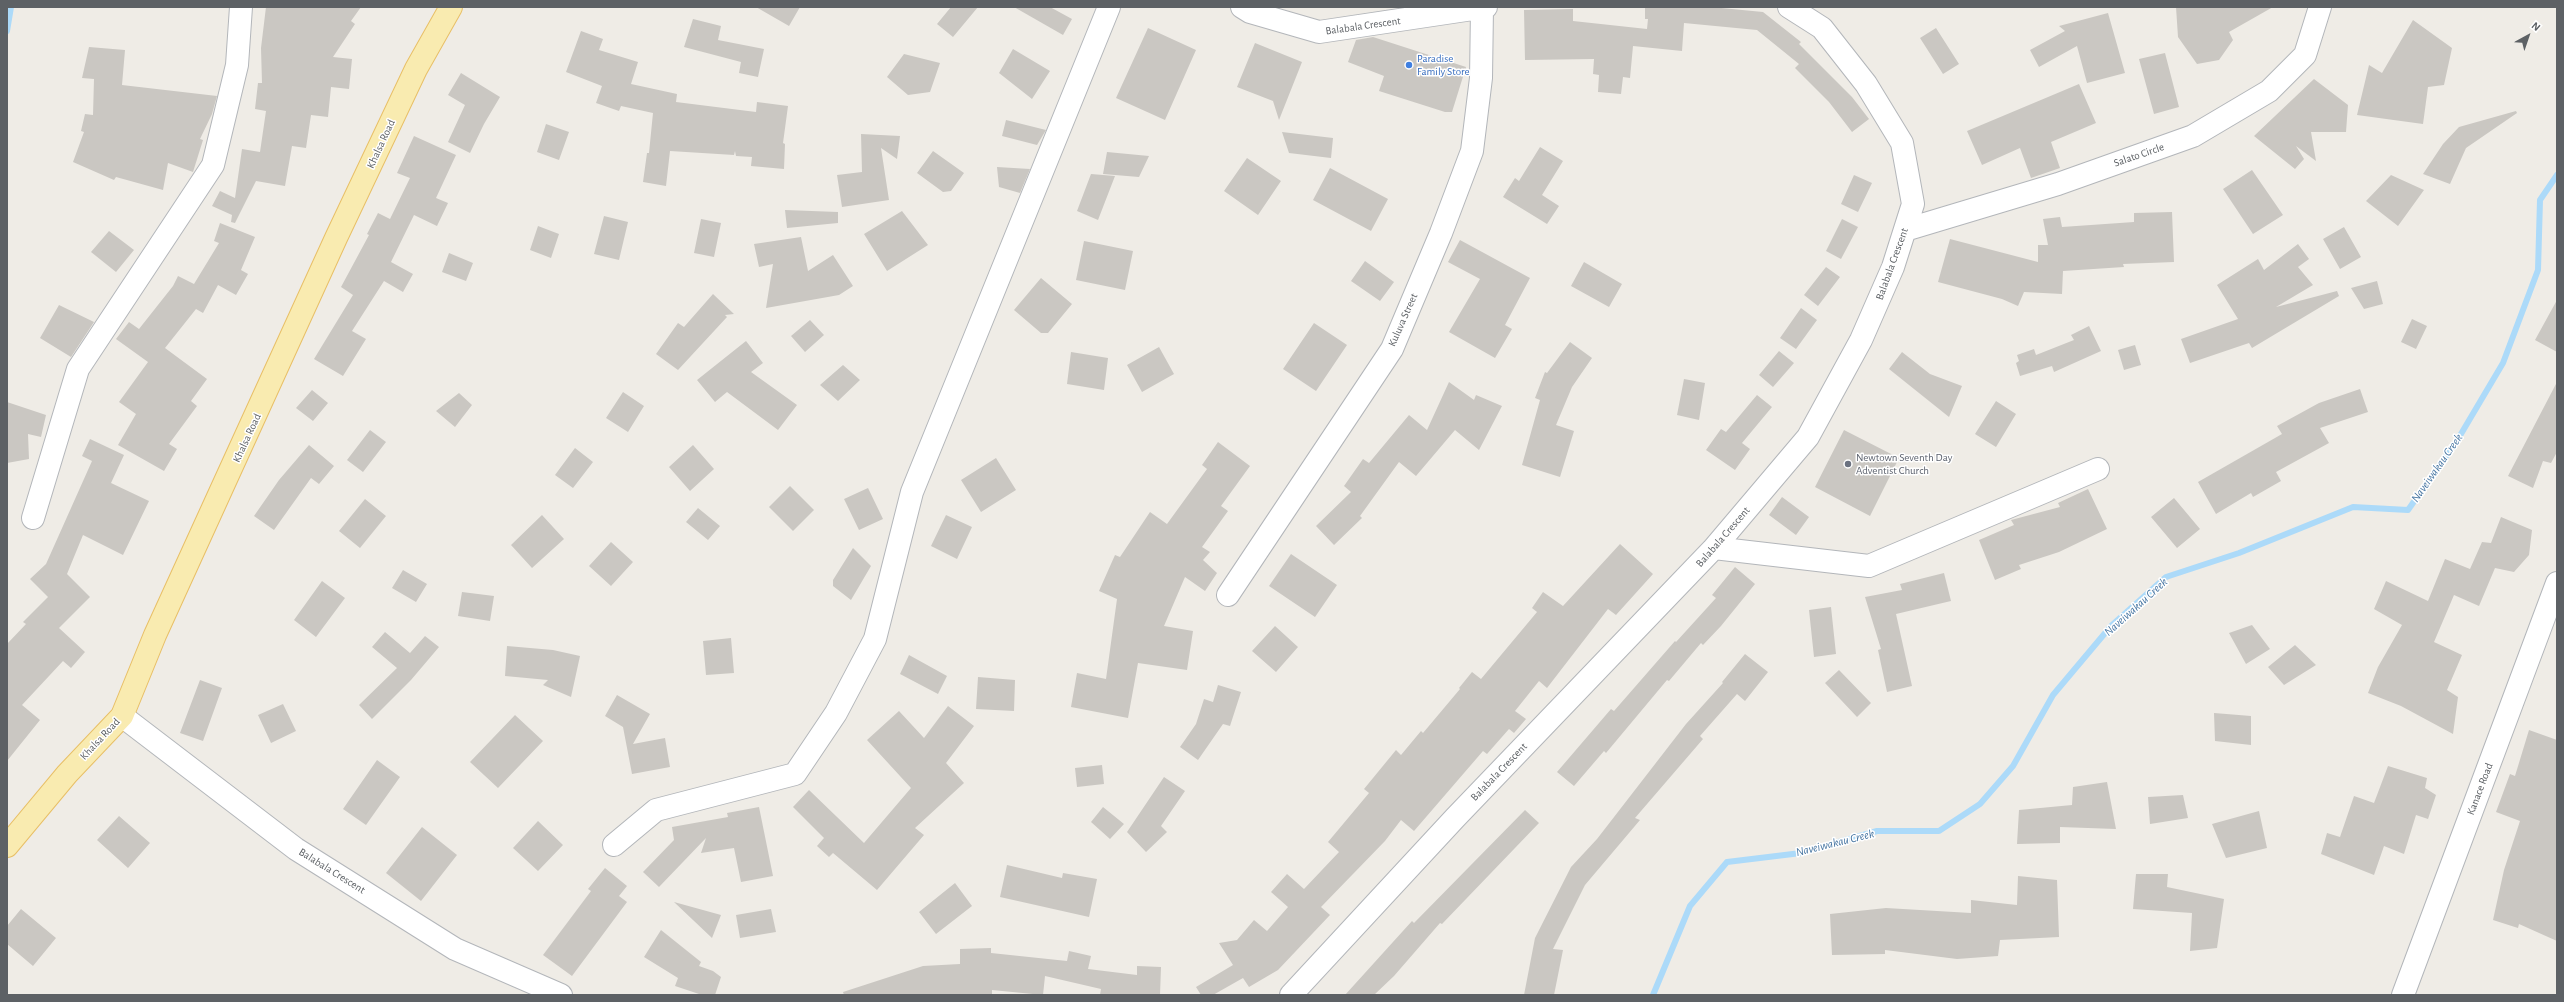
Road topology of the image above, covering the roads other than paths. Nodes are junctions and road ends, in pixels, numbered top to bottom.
1 (241, 7) edge
2 (451, 7) edge
3 (1109, 7) edge
4 (1242, 7) edge
5 (1484, 7) edge
6 (1789, 7) edge
7 (2320, 7) edge
8 (1905, 230) junction
9 (2098, 469) dead end
10 (33, 518) dead end
11 (1714, 548) junction
12 (2557, 583) edge
13 (1228, 595) dead end
14 (122, 716) junction
15 (614, 845) dead end
16 (7, 846) edge
17 (561, 995) edge
18 (1291, 995) edge
19 (2403, 995) edge

1 - 10 street
2 - 14 main road, Khalsa Road
3 - 15 street
4 - 5 street, Balabala Crescent
5 - 13 street, Kuluva Street
6 - 8 street, Balabala Crescent
7 - 8 street, Salato Circle
8 - 11 street, Balabala Crescent
9 - 11 street
11 - 18 street, Balabala Crescent
12 - 19 street, Kanace Road
14 - 16 main road, Khalsa Road
14 - 17 street, Balabala Crescent

